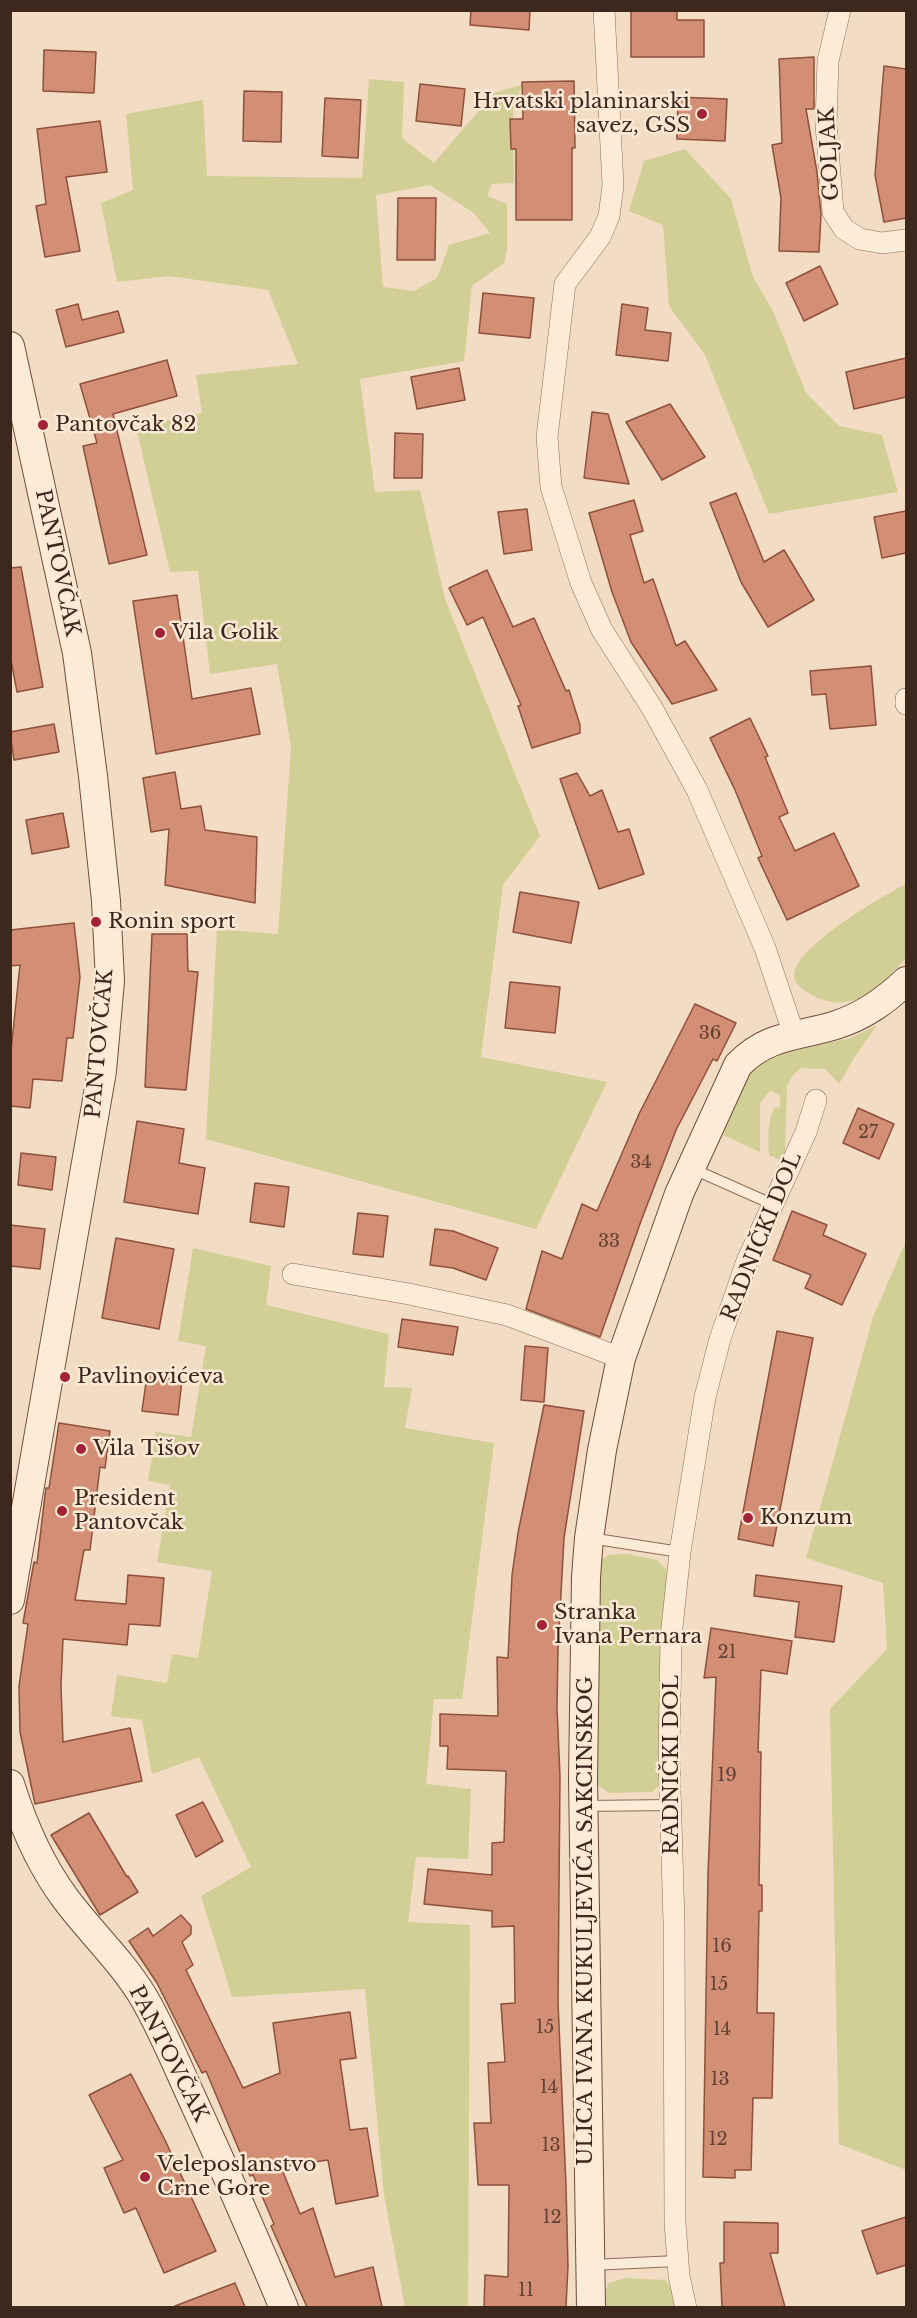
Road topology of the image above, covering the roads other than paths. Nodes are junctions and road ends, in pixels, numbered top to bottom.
1 (604, 10) edge
2 (840, 10) edge
3 (906, 240) edge
4 (10, 346) edge
5 (906, 981) edge
6 (794, 1035) junction
7 (816, 1100) dead end
8 (690, 1167) junction
9 (772, 1204) junction
10 (292, 1274) dead end
11 (621, 1358) junction
12 (589, 1538) junction
13 (680, 1552) junction
14 (10, 1600) edge
15 (10, 1784) edge
16 (671, 1805) junction
17 (583, 1806) junction
18 (677, 2261) junction
19 (590, 2265) junction
20 (284, 2307) edge
21 (591, 2307) edge
22 (686, 2307) edge

1 - 6 street
2 - 3 street, GOLJAK
4 - 14 main road, PANTOVČAK
5 - 6 main road, ULICA IVANA KUKULJEVIĆA SAKCINSKOG
6 - 8 main road, ULICA IVANA KUKULJEVIĆA SAKCINSKOG
7 - 9 street, RADNIČKI DOL
8 - 9 lane
8 - 11 main road, ULICA IVANA KUKULJEVIĆA SAKCINSKOG
9 - 13 street, RADNIČKI DOL
10 - 11 street
11 - 12 main road, ULICA IVANA KUKULJEVIĆA SAKCINSKOG
12 - 13 lane
12 - 17 main road, ULICA IVANA KUKULJEVIĆA SAKCINSKOG
13 - 16 street, RADNIČKI DOL
15 - 20 main road, PANTOVČAK
16 - 17 lane
16 - 18 street, RADNIČKI DOL
17 - 19 main road, ULICA IVANA KUKULJEVIĆA SAKCINSKOG
18 - 19 lane
18 - 22 street, RADNIČKI DOL
19 - 21 main road, ULICA IVANA KUKULJEVIĆA SAKCINSKOG

